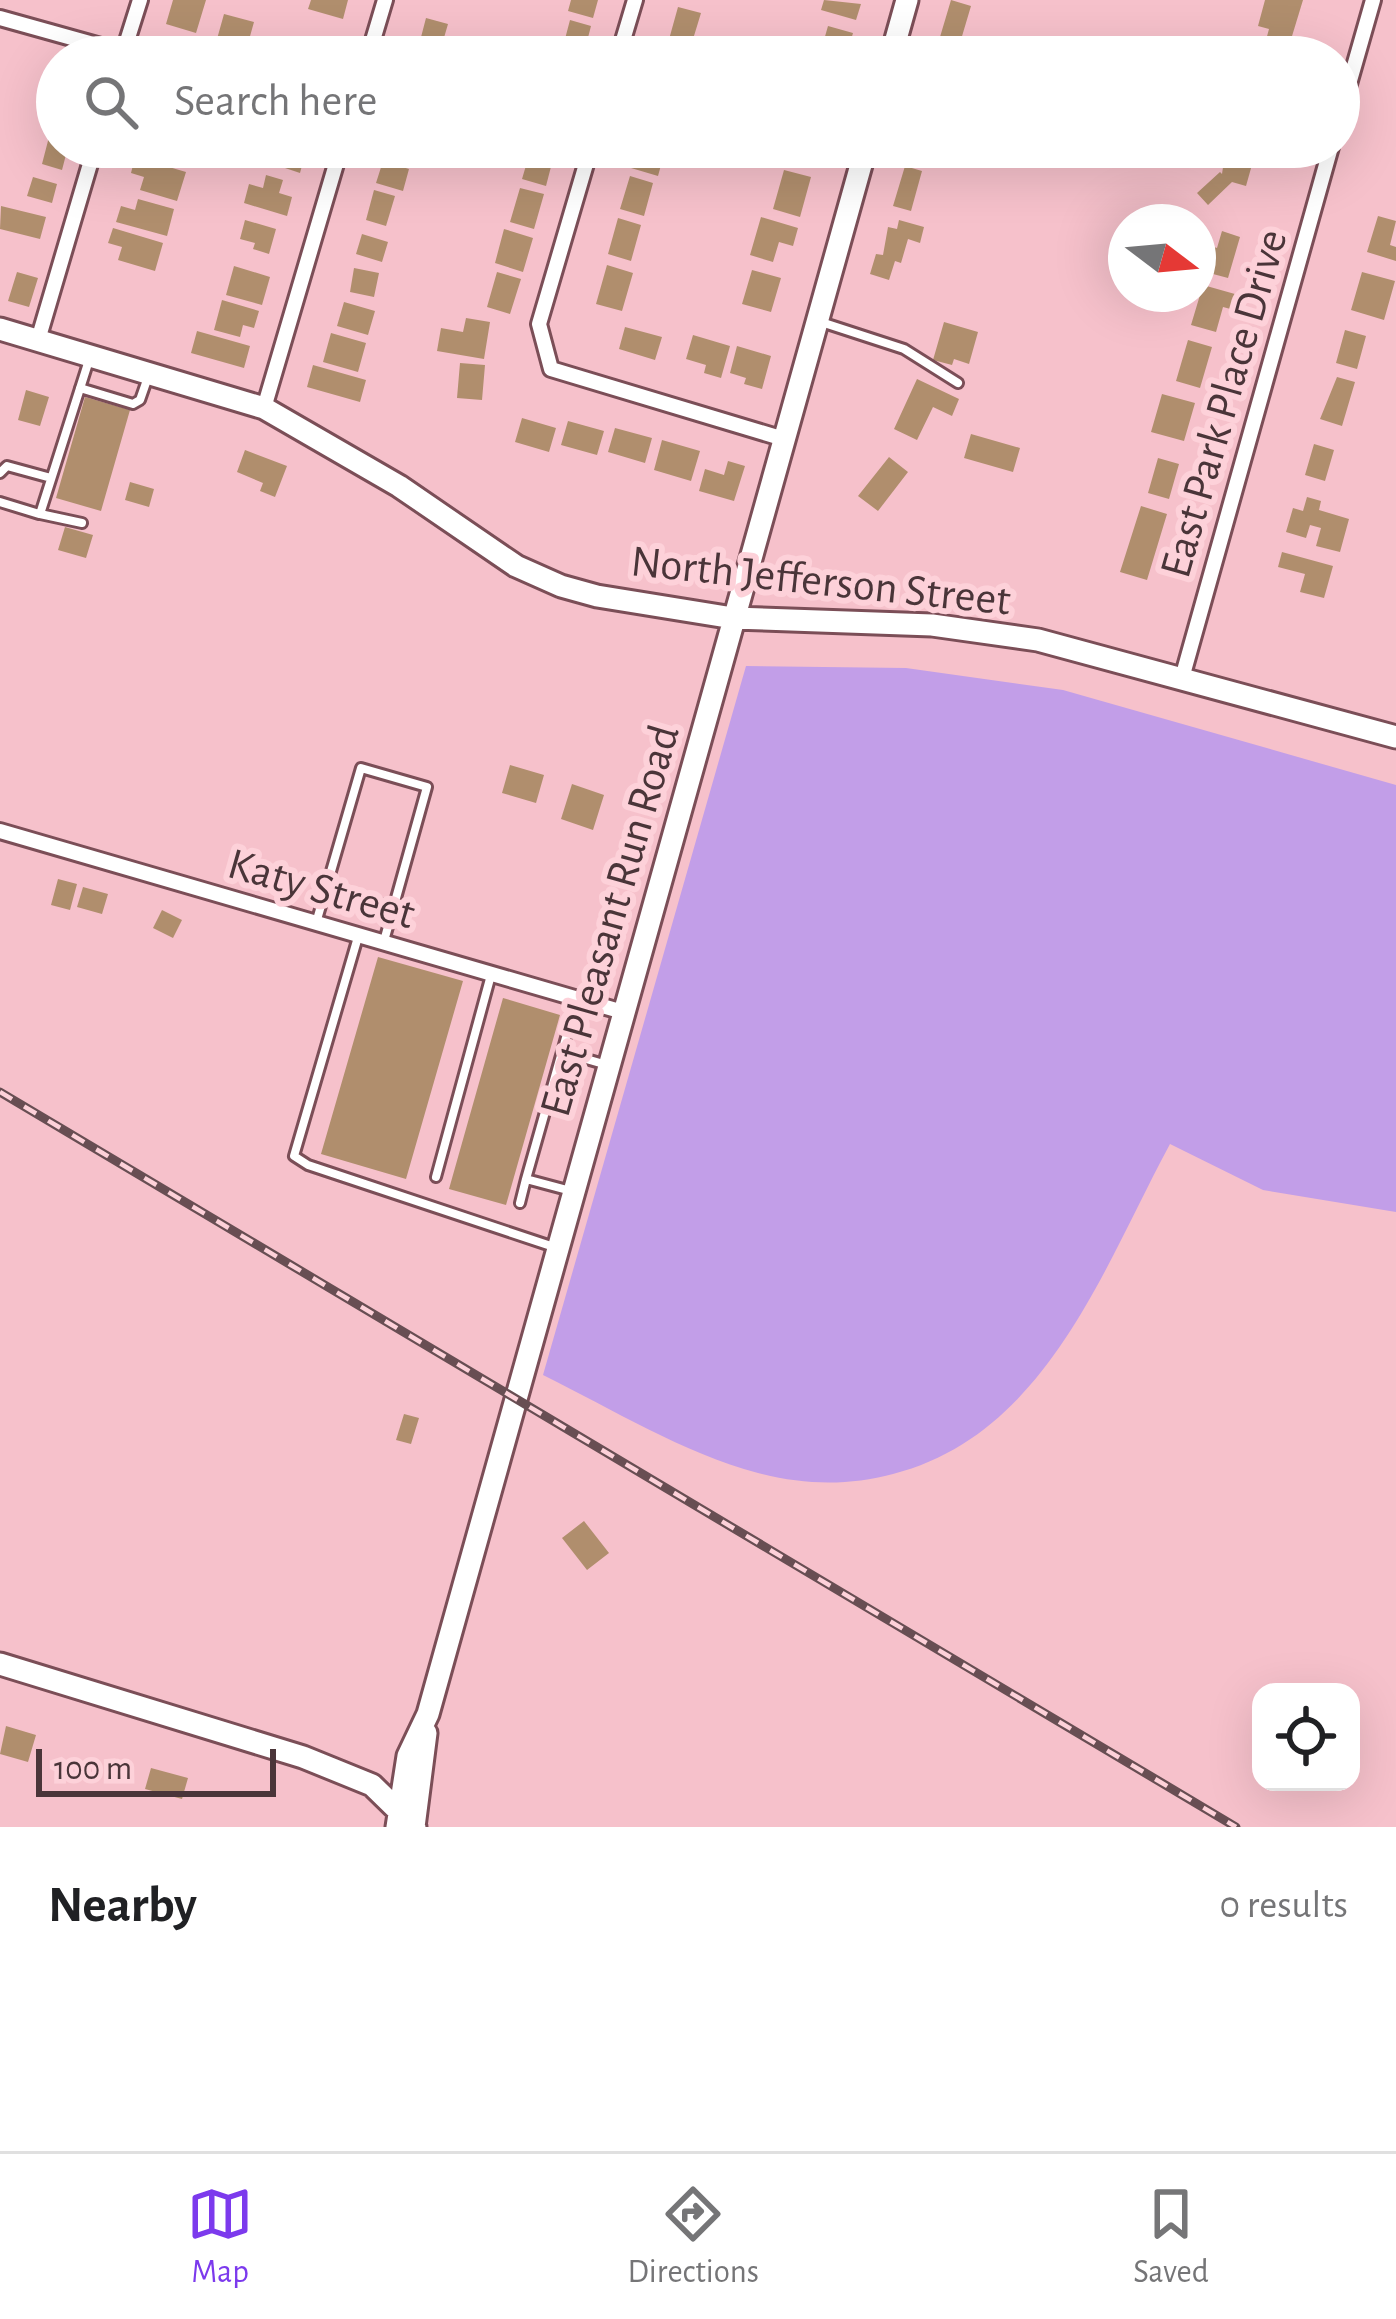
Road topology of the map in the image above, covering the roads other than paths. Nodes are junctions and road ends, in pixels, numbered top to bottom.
1 (140, 0) edge
2 (385, 0) edge
3 (635, 0) edge
4 (907, 0) edge
5 (1373, 0) edge
6 (0, 18) edge
7 (62, 36) edge
8 (129, 36) edge
9 (374, 36) edge
10 (624, 36) edge
11 (897, 36) edge
12 (1360, 46) edge
13 (89, 168) edge
14 (335, 168) edge
15 (585, 168) edge
16 (860, 168) edge
17 (1325, 168) edge
18 (817, 320) junction
19 (0, 329) edge
20 (38, 340) junction
21 (91, 356) junction
22 (149, 374) junction
23 (958, 383) dead end
24 (80, 388) junction
25 (264, 407) junction
26 (784, 439) junction
27 (0, 473) edge
28 (52, 478) junction
29 (0, 502) edge
30 (40, 514) junction
31 (82, 523) dead end
32 (733, 618) junction
33 (1182, 678) junction
34 (1396, 737) edge
35 (0, 831) edge
36 (326, 890) junction
37 (393, 907) junction
38 (316, 923) junction
39 (358, 935) junction
40 (384, 943) junction
41 (492, 974) junction
42 (623, 1012) junction
43 (570, 1023) dead end
44 (562, 1052) junction
45 (608, 1065) junction
46 (436, 1177) dead end
47 (526, 1179) junction
48 (573, 1192) junction
49 (520, 1203) dead end
50 (558, 1248) junction
51 (0, 1664) edge
52 (408, 1824) edge

1 - 8 street
2 - 9 street
3 - 10 street
4 - 11 street
5 - 12 street
6 - 7 street
13 - 20 street
14 - 25 street
15 - 26 street
16 - 18 street, East Pleasant Run Road
17 - 33 street, East Park Place Drive
18 - 23 lane
18 - 26 street, East Pleasant Run Road
19 - 20 street, North Jefferson Street
20 - 21 street, North Jefferson Street
21 - 22 street, North Jefferson Street
21 - 24 lane
22 - 24 lane
22 - 25 street, North Jefferson Street
24 - 28 lane
25 - 32 street, North Jefferson Street
26 - 32 street, East Pleasant Run Road
27 - 28 lane
28 - 30 lane
29 - 30 lane
30 - 31 lane
32 - 33 street, North Jefferson Street
32 - 42 street, East Pleasant Run Road
33 - 34 street, North Jefferson Street
35 - 38 street, Katy Street
36 - 37 lane
36 - 37 lane
36 - 38 lane
37 - 40 lane
38 - 39 street, Katy Street
39 - 40 street, Katy Street
39 - 50 lane
40 - 41 street, Katy Street
41 - 42 street, Katy Street
41 - 46 lane
42 - 45 street, East Pleasant Run Road
43 - 44 lane
44 - 45 lane
44 - 47 lane
45 - 48 street, East Pleasant Run Road
47 - 48 lane
47 - 49 lane
48 - 50 street, East Pleasant Run Road
50 - 52 street, East Pleasant Run Road
51 - 52 street

